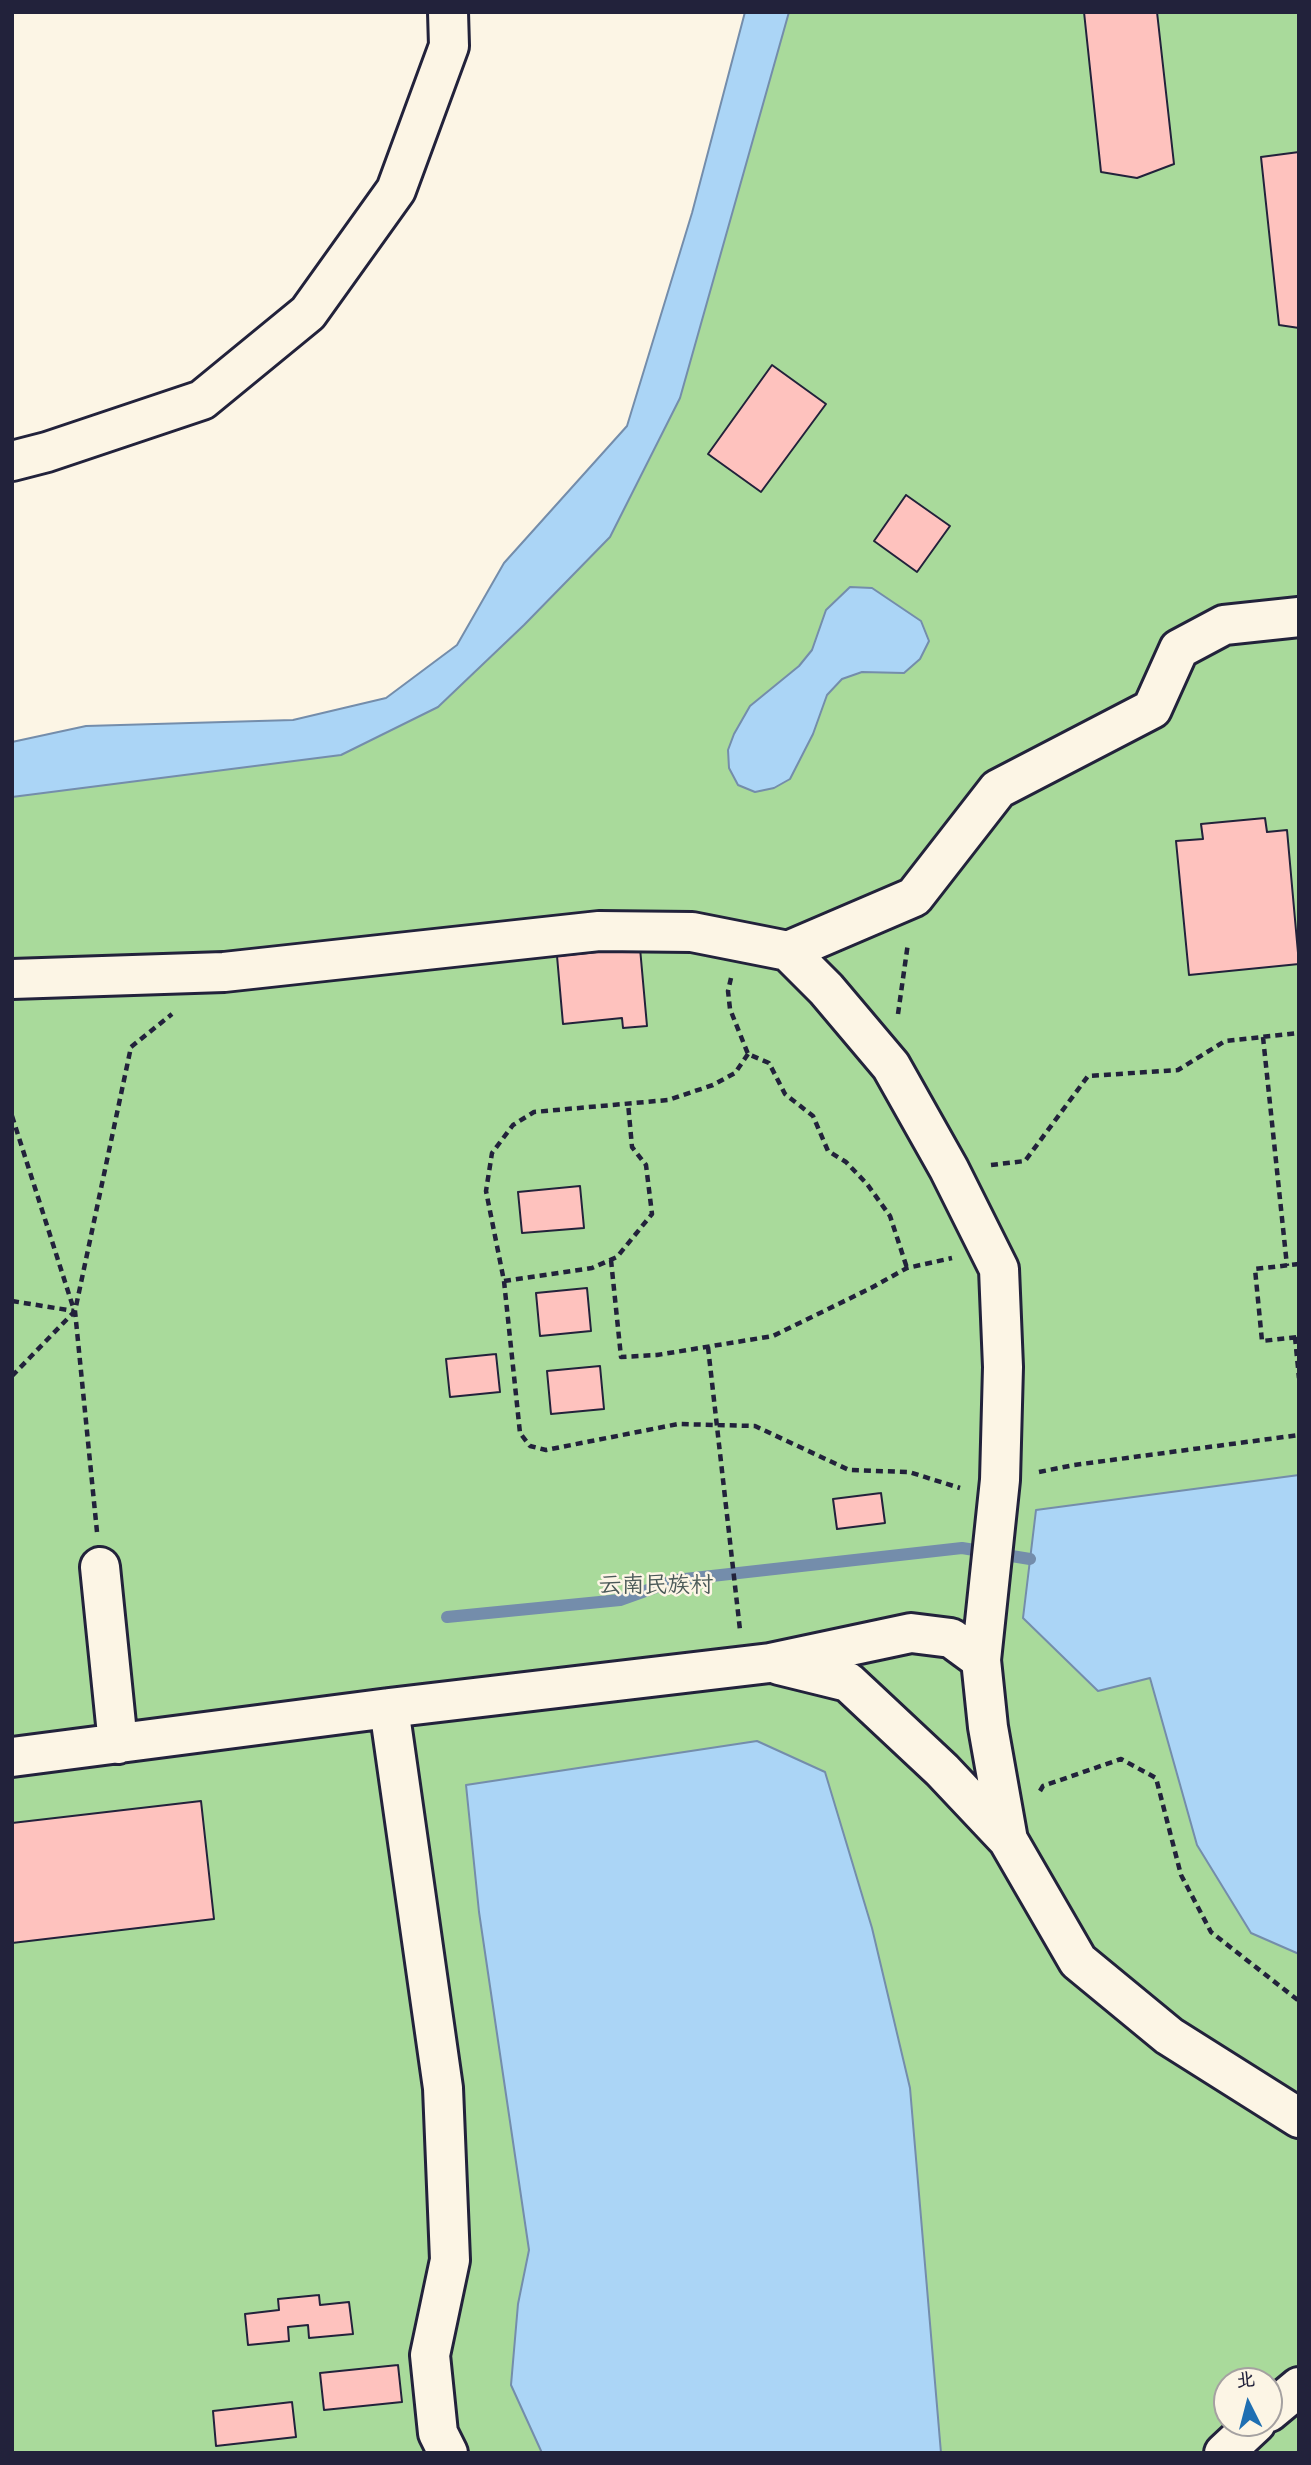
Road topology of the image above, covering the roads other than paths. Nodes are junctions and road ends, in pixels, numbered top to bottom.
1 (448, 12) edge
2 (12, 461) edge
3 (1299, 617) edge
4 (788, 951) junction
5 (12, 979) edge
6 (100, 1567) road end
7 (981, 1660) junction
8 (770, 1663) junction
9 (389, 1709) junction
10 (118, 1744) junction
11 (12, 1757) edge
12 (1008, 1840) junction
13 (1299, 2118) edge
14 (1299, 2387) edge
15 (1283, 2400) edge
16 (1241, 2437) edge
17 (448, 2453) edge
18 (1224, 2453) edge

1 - 2 street
3 - 4 street
4 - 5 street
4 - 7 street
6 - 10 street
7 - 8 street
7 - 12 street
8 - 9 street
8 - 12 street
9 - 10 street
9 - 17 street
10 - 11 street
12 - 13 street
14 - 15 street
16 - 18 street

